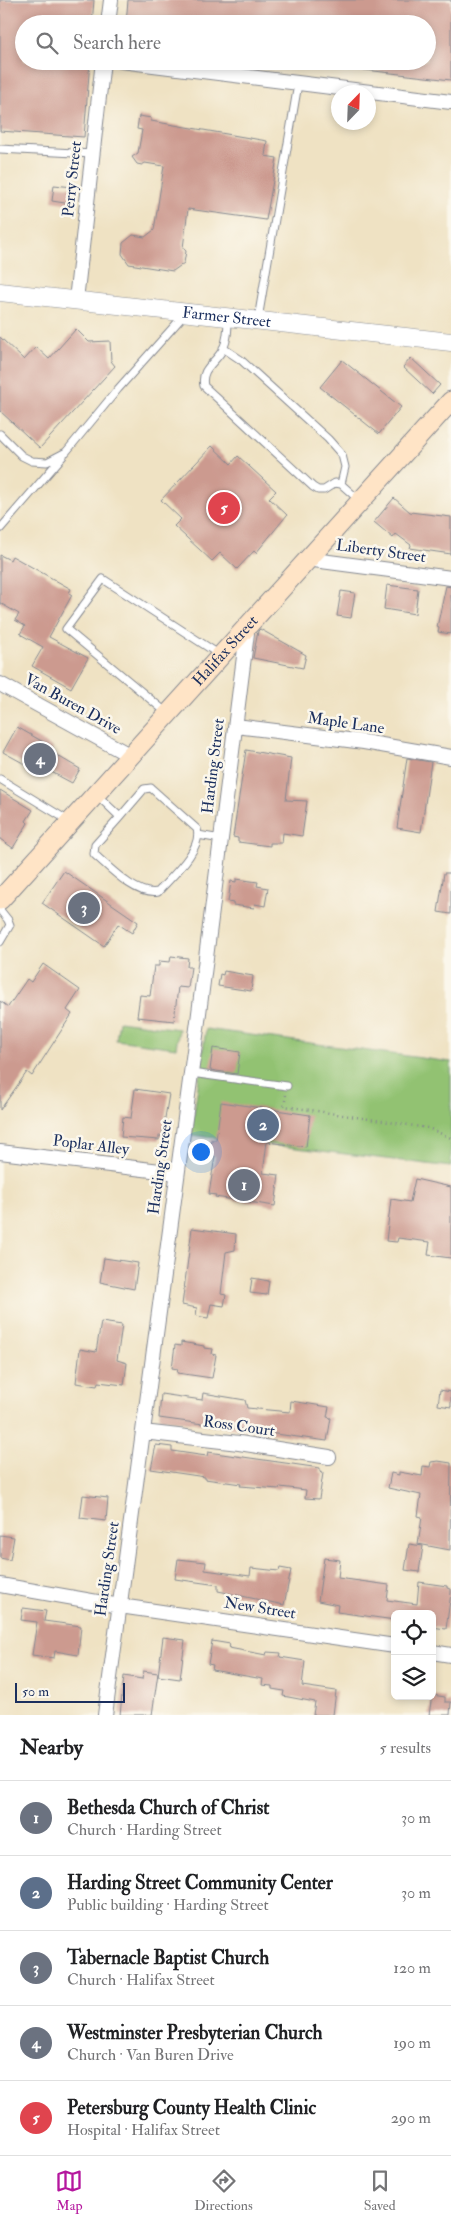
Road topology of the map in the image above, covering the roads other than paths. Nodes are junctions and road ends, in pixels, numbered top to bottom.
1 (111, 0) edge
2 (109, 15) edge
3 (103, 70) edge
4 (190, 70) edge
5 (298, 84) junction
6 (451, 102) edge
7 (0, 149) edge
8 (93, 154) junction
9 (0, 292) edge
10 (76, 300) junction
11 (187, 312) junction
12 (228, 317) junction
13 (258, 320) junction
14 (451, 342) edge
15 (224, 348) junction
16 (451, 401) edge
17 (0, 434) edge
18 (66, 452) junction
19 (341, 484) junction
20 (360, 500) junction
21 (0, 530) edge
22 (306, 559) junction
23 (451, 578) edge
24 (248, 624) junction
25 (220, 655) junction
26 (0, 684) edge
27 (167, 713) junction
28 (236, 726) junction
29 (129, 755) junction
30 (451, 757) edge
31 (0, 779) edge
32 (95, 793) junction
33 (120, 817) junction
34 (69, 822) junction
35 (198, 835) junction
36 (221, 839) junction
37 (0, 900) edge
38 (0, 910) edge
39 (0, 942) edge
40 (191, 1073) junction
41 (287, 1086) road end
42 (0, 1152) edge
43 (177, 1173) junction
44 (143, 1432) junction
45 (329, 1457) dead end
46 (0, 1585) edge
47 (120, 1606) junction
48 (391, 1645) edge
49 (436, 1653) edge
50 (451, 1655) edge
51 (105, 1715) edge

1 - 2 street
3 - 8 street, Perry Street
4 - 5 street
5 - 6 street
5 - 13 lane
7 - 8 lane
8 - 10 street, Perry Street
9 - 10 street, Farmer Street
10 - 11 street, Farmer Street
11 - 12 street, Farmer Street
11 - 18 lane
12 - 13 street, Farmer Street
12 - 15 lane
13 - 14 street, Farmer Street
15 - 19 lane
15 - 19 lane
16 - 20 main road, Halifax Street
17 - 18 lane
18 - 21 lane
19 - 20 lane
20 - 22 main road, Halifax Street
22 - 23 street, Liberty Street
22 - 24 main road, Halifax Street
24 - 25 main road, Halifax Street
24 - 28 street, Harding Street
25 - 27 main road, Halifax Street
25 - 27 lane
26 - 29 street, Van Buren Drive
27 - 29 main road, Halifax Street
28 - 30 street, Maple Lane
28 - 36 street, Harding Street
29 - 32 main road, Halifax Street
31 - 34 lane
32 - 33 lane
32 - 34 main road, Halifax Street
33 - 35 lane
33 - 35 lane
34 - 37 main road, Halifax Street
35 - 36 lane
36 - 40 street, Harding Street
38 - 39 lane
40 - 41 lane
40 - 43 street, Harding Street
42 - 43 street, Poplar Alley
43 - 44 street, Harding Street
44 - 45 street, Ross Court
44 - 47 street, Harding Street
46 - 47 street, New Street
47 - 48 street, New Street
47 - 51 street, Harding Street
49 - 50 street

